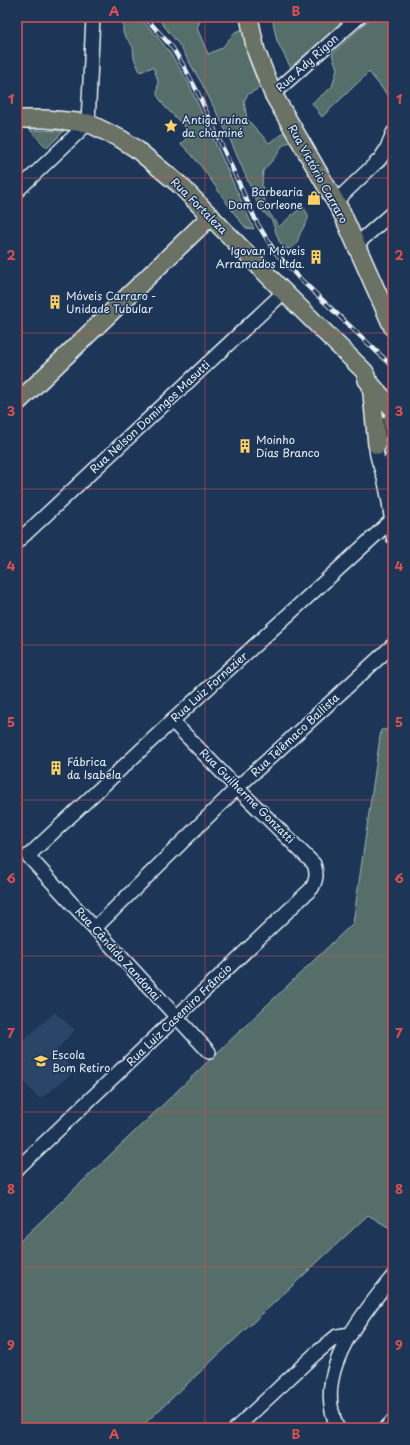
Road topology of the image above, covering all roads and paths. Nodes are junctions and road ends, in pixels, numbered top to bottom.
1 (93, 17) edge
2 (249, 17) edge
3 (359, 17) edge
4 (273, 94) junction
5 (17, 119) edge
6 (88, 123) junction
7 (393, 133) edge
8 (17, 191) edge
9 (335, 202) junction
10 (393, 212) edge
11 (211, 216) junction
12 (356, 245) junction
13 (284, 292) junction
14 (393, 328) edge
15 (368, 378) junction
16 (393, 392) edge
17 (17, 404) edge
18 (393, 408) edge
19 (393, 418) edge
20 (393, 425) edge
21 (377, 445) junction
22 (393, 455) edge
23 (385, 480) junction
24 (392, 520) junction
25 (393, 537) edge
26 (17, 542) edge
27 (393, 645) edge
28 (172, 721) junction
29 (237, 788) junction
30 (28, 856) joint
31 (317, 874) joint
32 (95, 928) junction
33 (176, 1018) junction
34 (209, 1052) dead end
35 (17, 1169) edge
36 (393, 1276) edge
37 (350, 1334) junction
38 (393, 1421) edge
39 (236, 1428) edge
40 (338, 1428) edge
41 (386, 1428) edge

1 - 6 street
2 - 4 main road, Rua Victório Carraro
3 - 4 street, Rua Ady Rigon
4 - 9 main road, Rua Victório Carraro
5 - 6 main road, Rua Fortaleza
6 - 8 street
6 - 11 main road, Rua Fortaleza
7 - 9 street
9 - 12 main road, Rua Victório Carraro
10 - 12 street
11 - 13 main road, Rua Fortaleza
11 - 17 main road
12 - 14 main road, Rua Victório Carraro
13 - 15 main road, Rua Fortaleza
13 - 26 street, Rua Nelson Domingos Masutti
15 - 16 main road, Rua Fortaleza
15 - 18 main road, Rua Fortaleza
15 - 21 main road
19 - 20 main road
19 - 21 street
21 - 23 street
22 - 23 street
23 - 24 street
24 - 25 street
24 - 28 street, Rua Luiz Fornazier
27 - 29 street, Rua Telêmaco Ballista
28 - 29 street, Rua Guilherme Gonzatti
28 - 30 street, Rua Luiz Fornazier
29 - 31 street, Rua Guilherme Gonzatti
29 - 32 street, Rua Telêmaco Ballista
30 - 32 street, Rua Cândido Zandonai
31 - 33 street, Rua Luiz Casemiro Frâncio
32 - 33 street, Rua Cândido Zandonai
33 - 34 street, Rua Cândido Zandonai
33 - 35 street, Rua Luiz Casemiro Frâncio
36 - 37 street
37 - 39 street
37 - 40 street
38 - 41 street

